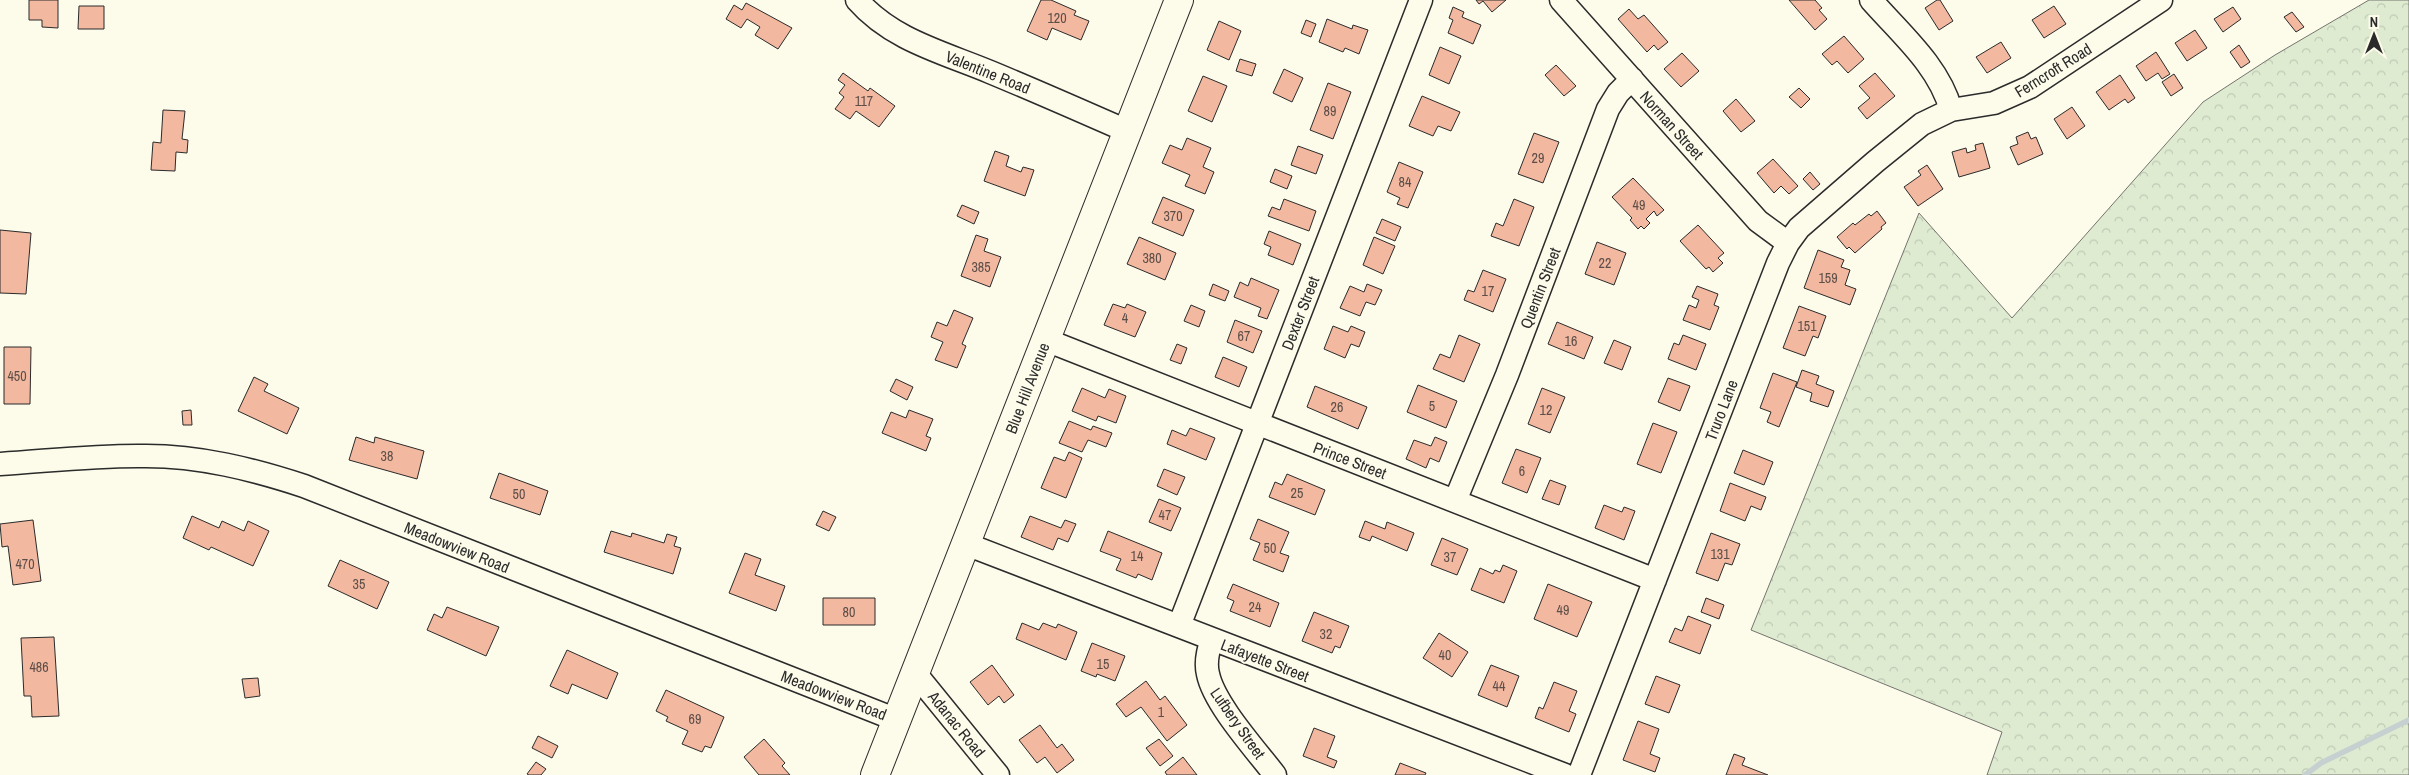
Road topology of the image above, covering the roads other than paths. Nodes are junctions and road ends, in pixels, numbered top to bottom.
1 (857, 0) edge
2 (1179, 0) edge
3 (1421, 0) edge
4 (1561, 0) edge
5 (1872, 0) edge
6 (2161, 0) edge
7 (1632, 79) junction
8 (1951, 110) junction
9 (1127, 131) junction
10 (1788, 243) junction
11 (1046, 340) junction
12 (1257, 423) junction
13 (0, 464) edge
14 (1455, 501) junction
15 (966, 544) junction
16 (1655, 580) junction
17 (1179, 626) junction
18 (1212, 639) junction
19 (915, 673) junction
20 (897, 720) junction
21 (876, 775) edge
22 (998, 775) edge
23 (1275, 775) edge
24 (1565, 775) edge
25 (1579, 775) edge

1 - 9 street, Valentine Road
2 - 9 highway, Blue Hill Avenue
3 - 12 street, Dexter Street
4 - 7 street, Norman Street
5 - 8 street
6 - 8 street, Ferncroft Road
7 - 10 street, Norman Street
7 - 14 street, Quentin Street
8 - 10 street, Truro Lane
9 - 11 highway, Blue Hill Avenue
10 - 16 street, Truro Lane
11 - 12 street, Prince Street
11 - 15 highway, Blue Hill Avenue
12 - 14 street, Prince Street
12 - 17 street, Dexter Street
13 - 20 street, Meadowview Road
14 - 16 street, Prince Street
15 - 17 street, Lafayette Street
15 - 19 highway, Blue Hill Avenue
16 - 25 street, Truro Lane
17 - 18 street, Lafayette Street
18 - 23 street, Lufbery Street
18 - 24 street, Lafayette Street
19 - 20 highway, Blue Hill Avenue
19 - 22 street, Adanac Road
20 - 21 highway, Blue Hill Avenue

